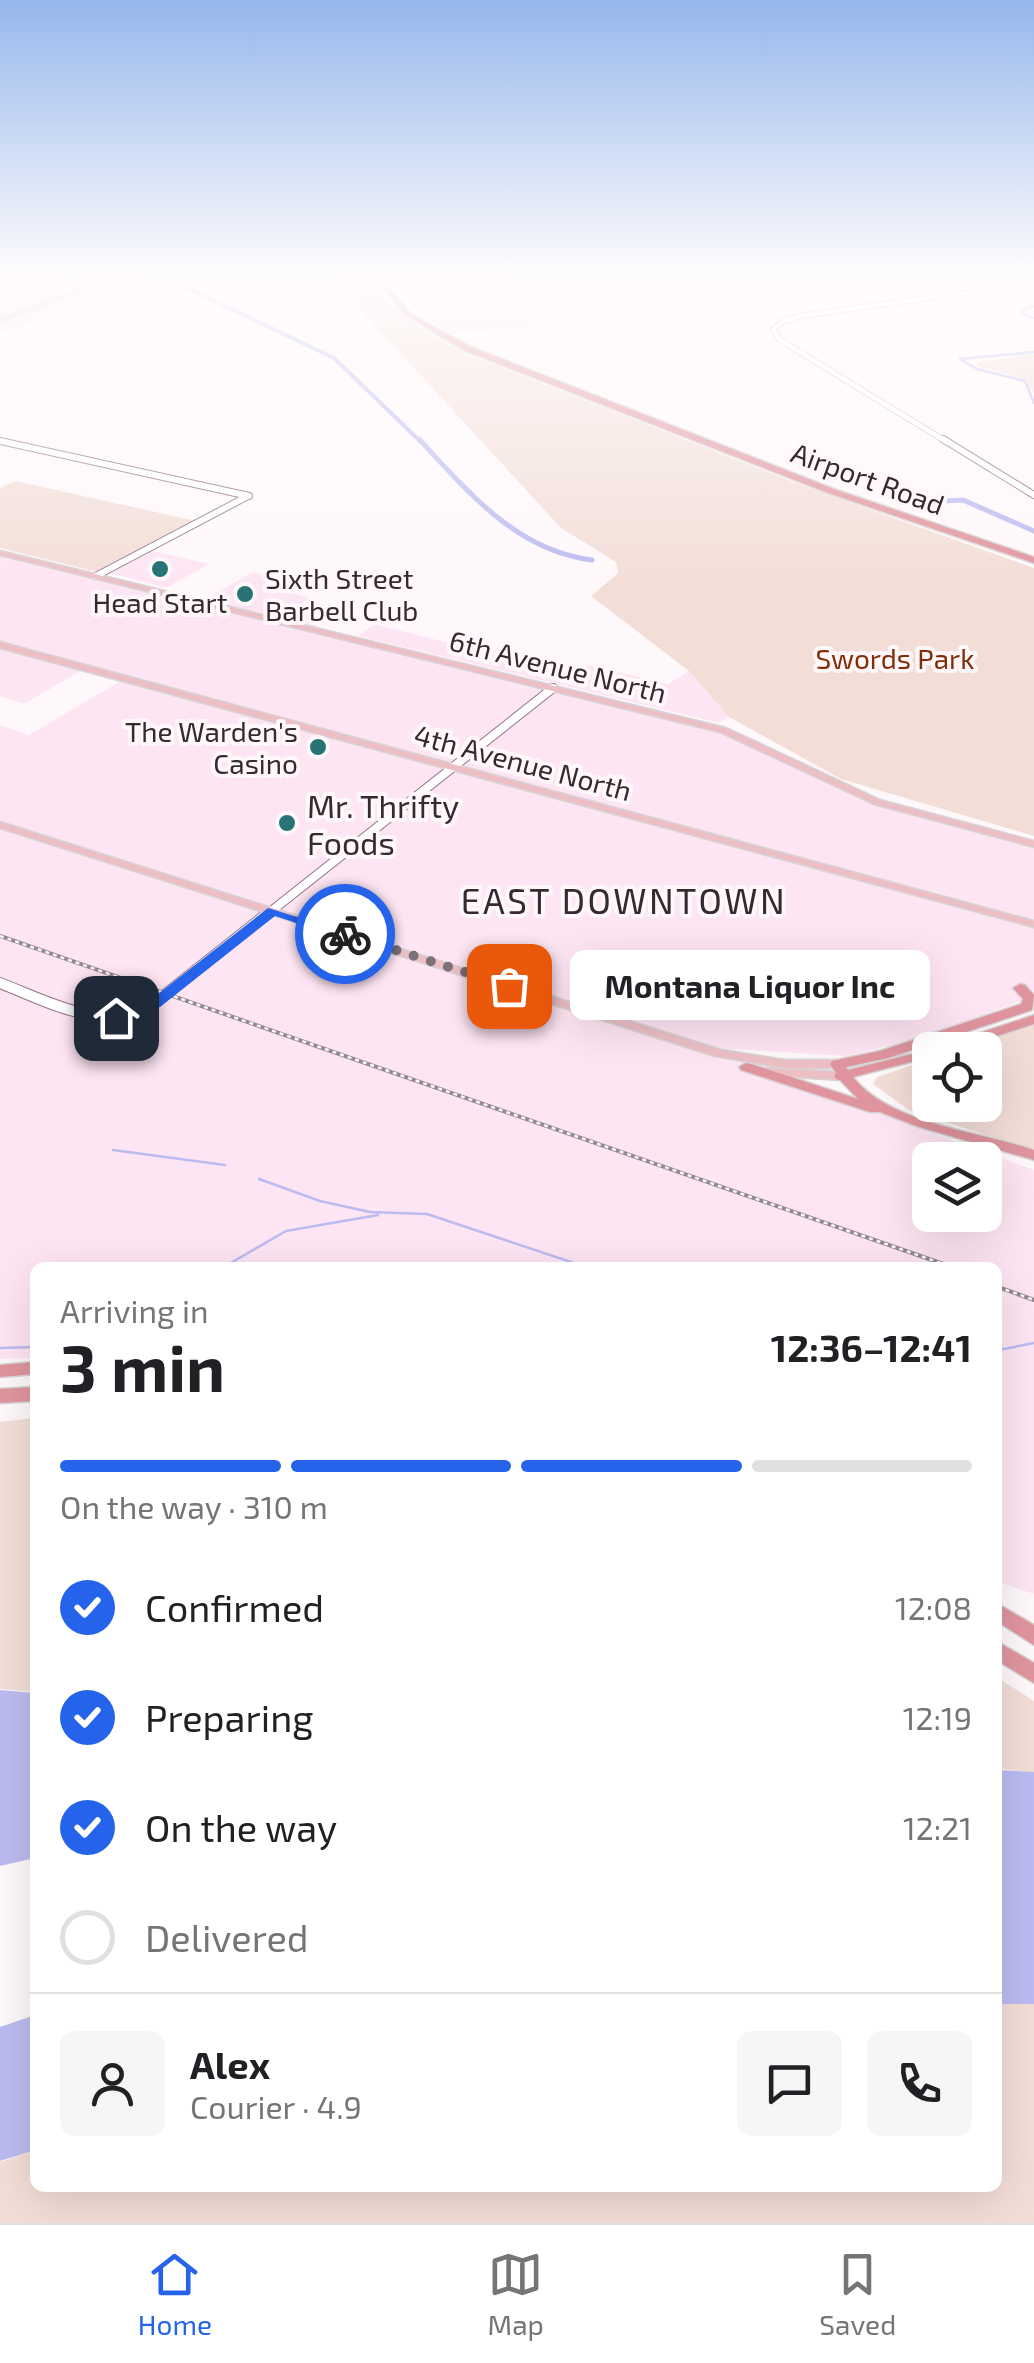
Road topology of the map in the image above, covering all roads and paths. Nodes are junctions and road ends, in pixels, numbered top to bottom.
1 (539, 377) edge
2 (840, 377) edge
3 (0, 441) edge
4 (1034, 495) edge
5 (0, 553) edge
6 (1034, 560) edge
7 (96, 576) junction
8 (0, 645) edge
9 (552, 688) junction
10 (454, 768) junction
11 (0, 824) edge
12 (1034, 844) edge
13 (273, 911) junction
14 (1034, 924) edge
15 (0, 983) edge
16 (1034, 991) edge
17 (1032, 1010) edge
18 (980, 1032) edge
19 (719, 1053) junction
20 (912, 1059) edge
21 (746, 1067) junction
22 (882, 1068) junction
23 (839, 1070) junction
24 (890, 1113) junction
25 (911, 1117) junction
26 (973, 1137) junction
27 (1034, 1154) edge
28 (1034, 1164) edge
29 (30, 1368) edge
30 (0, 1371) edge
31 (30, 1394) edge
32 (0, 1396) edge
33 (1002, 1615) edge
34 (1034, 1636) edge
35 (1002, 1654) edge
36 (1034, 1674) edge

1 - 6 highway, Airport Road
2 - 4 street
3 - 7 street
5 - 7 main road, 6th Avenue North
7 - 9 main road, 6th Avenue North
8 - 10 main road, 4th Avenue North
9 - 10 street
9 - 12 main road, 6th Avenue North
10 - 13 street
10 - 14 main road, 4th Avenue North
11 - 13 main road
13 - 15 street
13 - 19 main road
16 - 17 highway
17 - 18 highway
17 - 23 highway
19 - 21 main road
19 - 23 main road
20 - 22 highway
21 - 23 main road
21 - 24 highway
22 - 23 highway
22 - 25 highway
23 - 24 highway
24 - 25 highway
25 - 26 highway
26 - 27 highway
26 - 28 highway
29 - 30 highway
31 - 32 highway
33 - 34 highway
35 - 36 highway

